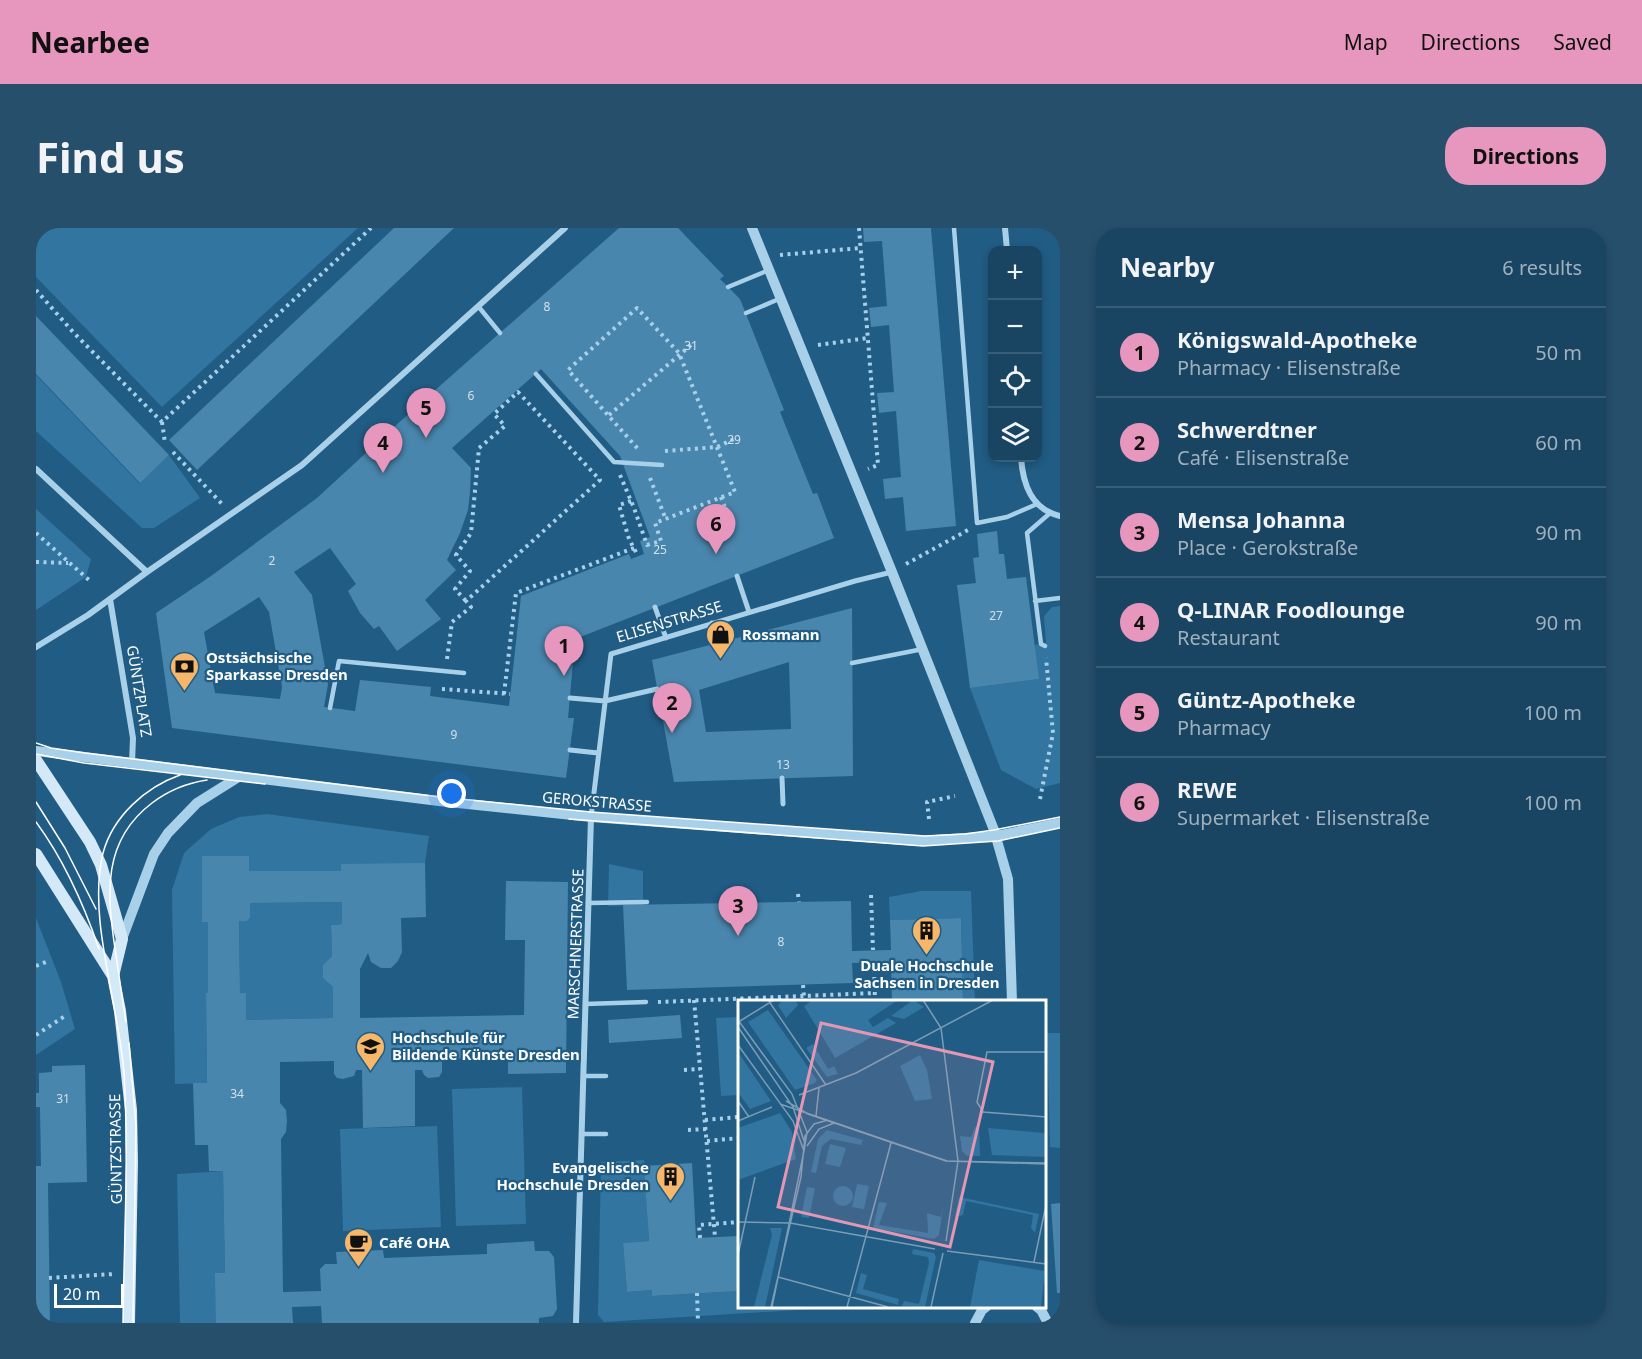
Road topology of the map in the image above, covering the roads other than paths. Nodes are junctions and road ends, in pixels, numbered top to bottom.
1 (565, 228) edge
2 (752, 228) edge
3 (954, 228) edge
4 (1005, 228) edge
5 (1007, 246) edge
6 (770, 270) junction
7 (728, 287) dead end
8 (781, 299) junction
9 (478, 306) junction
10 (746, 313) dead end
11 (500, 333) dead end
12 (536, 374) dead end
13 (1022, 462) edge
14 (662, 465) dead end
15 (36, 469) edge
16 (1037, 504) junction
17 (1049, 514) junction
18 (1060, 516) edge
19 (147, 572) junction
20 (892, 572) junction
21 (737, 576) dead end
22 (1060, 598) edge
23 (110, 599) junction
24 (1035, 601) junction
25 (656, 607) dead end
26 (749, 612) junction
27 (712, 623) junction
28 (666, 638) junction
29 (718, 643) dead end
30 (1045, 646) road end
31 (36, 647) edge
32 (923, 649) junction
33 (852, 663) dead end
34 (464, 674) dead end
35 (657, 689) dead end
36 (570, 698) dead end
37 (605, 702) junction
38 (330, 708) dead end
39 (570, 750) dead end
40 (36, 751) edge
41 (598, 753) junction
42 (36, 760) edge
43 (132, 764) junction
44 (240, 776) junction
45 (782, 778) dead end
46 (783, 804) dead end
47 (591, 817) junction
48 (1060, 823) edge
49 (996, 836) junction
50 (36, 854) edge
51 (588, 903) junction
52 (647, 903) dead end
53 (122, 939) junction
54 (113, 976) junction
55 (1012, 1000) edge
56 (646, 1002) road end
57 (585, 1004) junction
58 (583, 1076) junction
59 (606, 1076) dead end
60 (582, 1134) junction
61 (606, 1134) dead end
62 (984, 1308) edge
63 (1038, 1308) edge
64 (1060, 1321) edge
65 (1048, 1322) edge
66 (129, 1323) edge
67 (576, 1323) edge
68 (975, 1323) edge

1 - 9 street
2 - 6 street
3 - 16 lane
4 - 5 street
6 - 7 lane
6 - 8 street
8 - 10 lane
8 - 20 street
9 - 11 lane
9 - 19 street
12 - 14 lane
13 - 16 street
15 - 19 street
16 - 17 street
17 - 18 street
17 - 24 lane
19 - 23 street
20 - 26 street, ELISENSTRASSE
20 - 32 street
21 - 26 street
22 - 24 lane
23 - 31 street
23 - 43 street, GÜNTZPLATZ
24 - 30 lane
25 - 28 street
26 - 27 street, ELISENSTRASSE
27 - 28 street, ELISENSTRASSE
27 - 29 street
28 - 37 street, ELISENSTRASSE
32 - 33 lane
32 - 49 street
34 - 38 lane
35 - 37 street
36 - 37 street
37 - 41 street, ELISENSTRASSE
39 - 41 street
40 - 43 street
41 - 47 street, ELISENSTRASSE
42 - 53 main road, GÜNTZSTRASSE
43 - 44 street, GEROKSTRASSE
44 - 47 street, GEROKSTRASSE
44 - 53 street, GÜNTZSTRASSE
45 - 46 street
47 - 49 street, GEROKSTRASSE
47 - 51 street, MARSCHNERSTRASSE
48 - 49 street, GEROKSTRASSE
49 - 55 street
50 - 54 main road, GÜNTZSTRASSE
51 - 52 lane
51 - 57 street, MARSCHNERSTRASSE
53 - 54 main road, GÜNTZSTRASSE
54 - 66 main road, GÜNTZSTRASSE
56 - 57 lane
57 - 58 street, MARSCHNERSTRASSE
58 - 59 lane
58 - 60 street, MARSCHNERSTRASSE
60 - 61 lane
60 - 67 street, MARSCHNERSTRASSE
62 - 68 street
63 - 65 street
64 - 65 street

